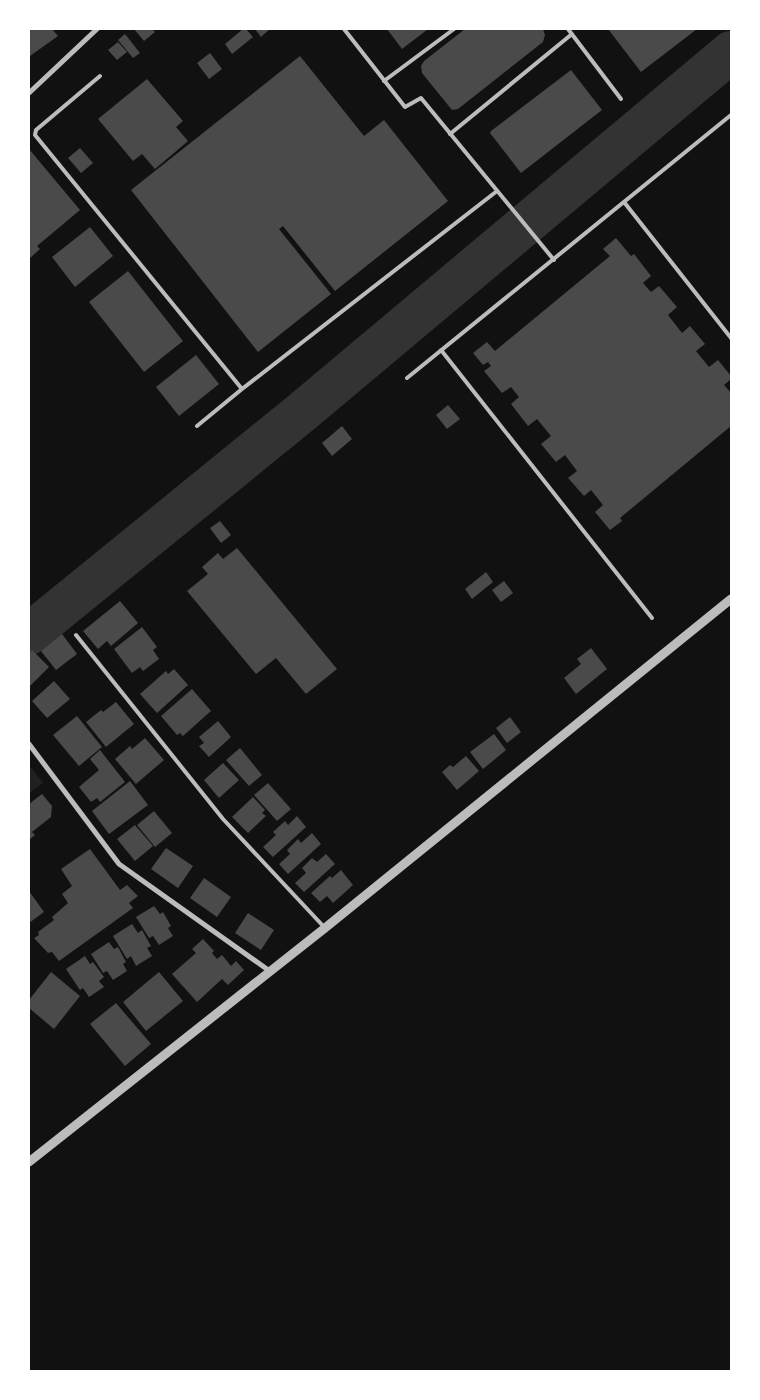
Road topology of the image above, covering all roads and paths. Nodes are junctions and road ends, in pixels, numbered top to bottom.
1 (97, 29) edge
2 (344, 29) edge
3 (454, 29) edge
4 (568, 29) edge
5 (572, 34) junction
6 (100, 76) dead end
7 (384, 81) junction
8 (29, 93) edge
9 (621, 99) dead end
10 (731, 115) edge
11 (450, 134) junction
12 (497, 190) junction
13 (624, 202) junction
14 (554, 260) junction
15 (731, 338) edge
16 (441, 350) junction
17 (407, 378) dead end
18 (242, 389) junction
19 (197, 426) dead end
20 (731, 599) edge
21 (652, 618) dead end
22 (76, 635) dead end
23 (29, 745) edge
24 (325, 928) junction
25 (271, 972) junction
26 (29, 1162) edge

1 - 8 street
2 - 7 lane
3 - 7 lane
4 - 5 lane
5 - 9 lane
5 - 11 lane
6 - 18 lane
7 - 11 lane
10 - 13 lane
11 - 12 lane
12 - 14 lane
12 - 18 lane
13 - 14 lane
13 - 15 lane
14 - 16 lane
16 - 17 lane
16 - 21 lane
18 - 19 lane
20 - 24 street
22 - 24 lane
23 - 25 street
24 - 25 street
25 - 26 street

